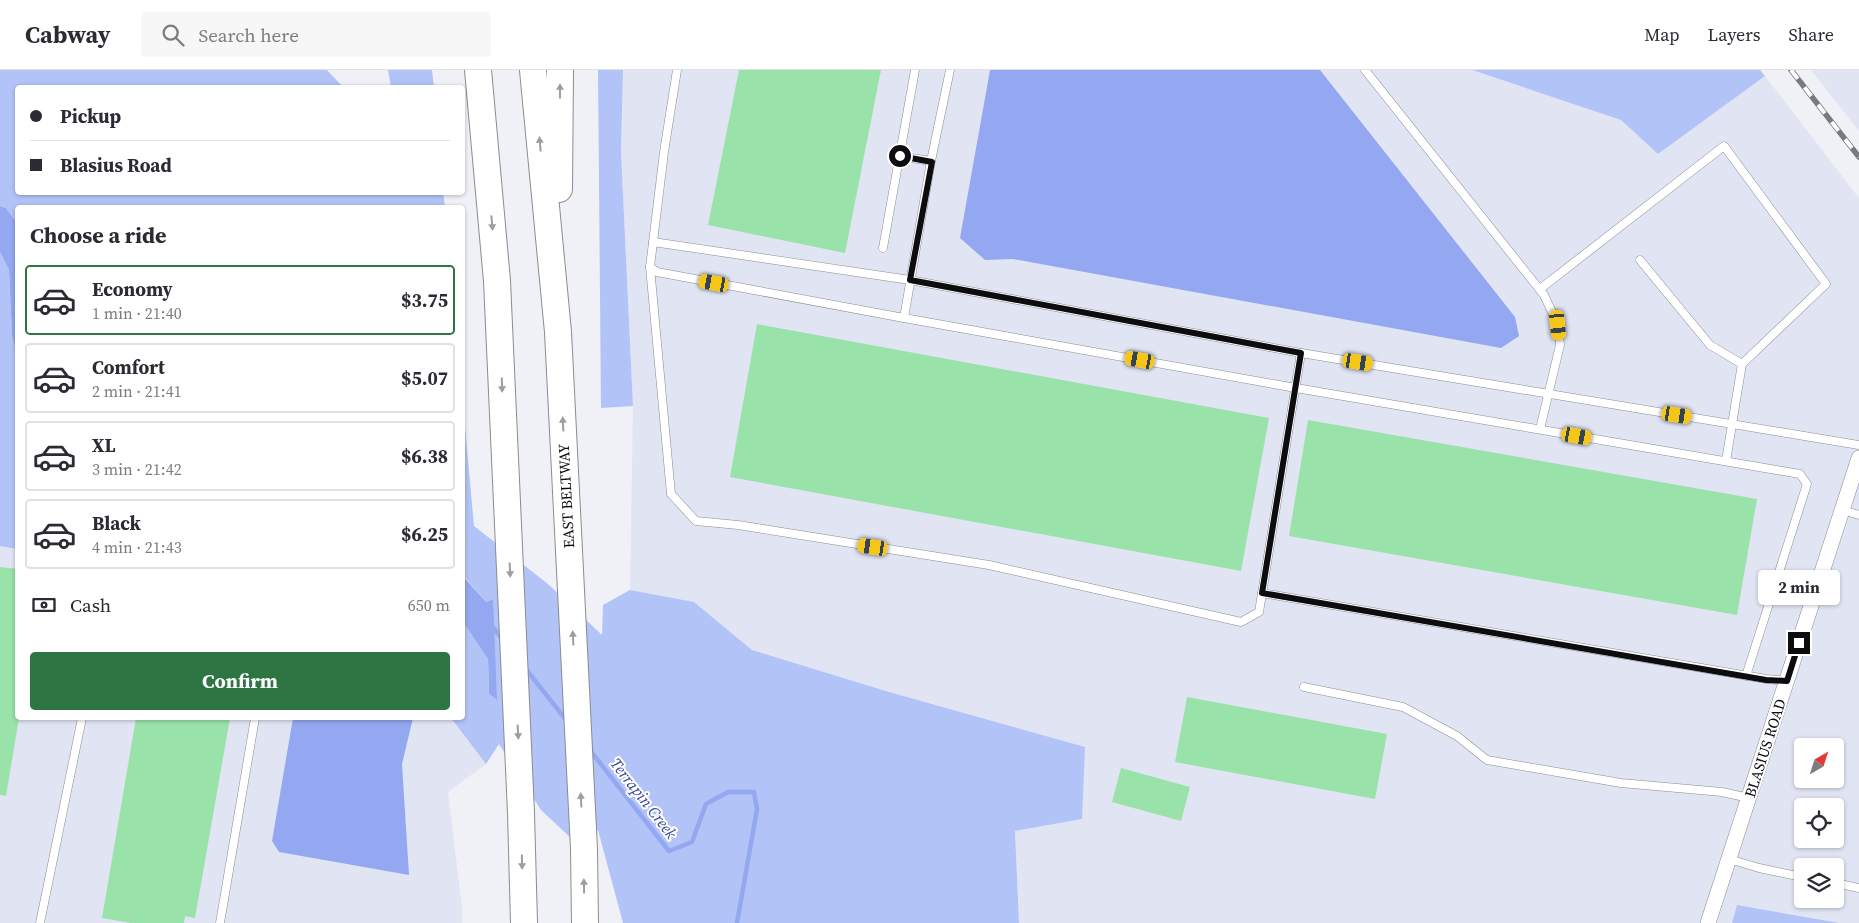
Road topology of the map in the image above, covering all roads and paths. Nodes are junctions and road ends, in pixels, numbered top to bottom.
1 (462, 70) edge
2 (478, 70) edge
3 (533, 70) edge
4 (560, 70) edge
5 (677, 70) edge
6 (915, 70) edge
7 (950, 70) edge
8 (1365, 70) edge
9 (900, 156) junction
10 (932, 162) junction
11 (489, 189) junction
12 (653, 242) junction
13 (883, 248) dead end
14 (1640, 260) dead end
15 (650, 267) junction
16 (910, 280) junction
17 (1540, 289) junction
18 (904, 318) junction
19 (558, 332) junction
20 (1301, 353) junction
21 (1742, 364) junction
22 (1296, 388) junction
23 (1548, 394) junction
24 (1732, 424) junction
25 (1540, 429) junction
26 (1859, 445) edge
27 (1859, 458) edge
28 (1726, 461) junction
29 (1842, 510) junction
30 (1859, 515) edge
31 (1262, 593) junction
32 (1746, 676) junction
33 (1787, 681) junction
34 (1304, 687) dead end
35 (82, 720) edge
36 (255, 720) edge
37 (1749, 798) junction
38 (1729, 859) junction
39 (1794, 875) edge
40 (1844, 885) edge
41 (1859, 888) edge
42 (40, 923) edge
43 (220, 923) edge
44 (524, 923) edge
45 (585, 923) edge
46 (1708, 923) edge

1 - 11 highway
2 - 11 highway
19 -> 3 highway, EAST BELTWAY
19 -> 4 highway
5 - 12 lane
6 - 9 lane
7 - 10 lane
8 - 17 lane
9 - 10 lane
9 - 13 lane
10 - 16 lane
11 -> 44 highway
12 - 15 lane
12 - 16 lane
14 - 21 lane
15 - 18 lane
15 - 31 lane
16 - 18 lane
16 - 20 lane
17 - 21 lane
17 - 23 lane
18 - 22 lane
45 -> 19 highway, EAST BELTWAY
20 - 22 lane
20 - 23 lane
21 - 24 lane
22 - 25 lane
22 - 31 lane
23 - 24 lane
23 - 25 lane
24 - 26 lane
24 - 28 lane
25 - 28 lane
27 - 29 street, BLASIUS ROAD
28 - 32 lane
29 - 30 lane
29 - 33 street, BLASIUS ROAD
31 - 32 lane
32 - 33 lane
33 - 37 street, BLASIUS ROAD
34 - 37 lane
35 - 42 lane
36 - 43 lane
37 - 38 street, BLASIUS ROAD
38 - 39 lane
38 - 46 street, BLASIUS ROAD
40 - 41 lane

